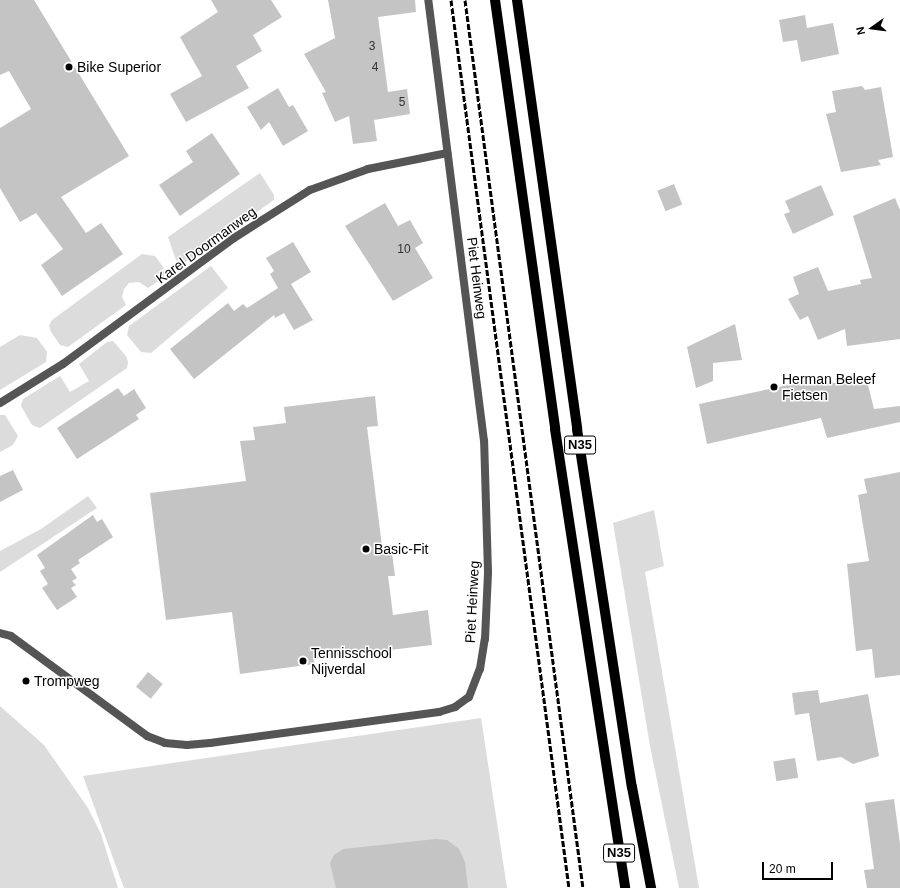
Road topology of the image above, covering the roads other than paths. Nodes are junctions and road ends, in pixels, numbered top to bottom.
1 (428, 0) edge
2 (495, 0) edge
3 (517, 0) edge
4 (447, 153) junction
5 (0, 403) edge
6 (0, 633) edge
7 (625, 888) edge
8 (651, 888) edge

1 - 4 street, Piet Heinweg
2 - 7 main road, N35
3 - 8 main road, N35
4 - 5 street, Karel Doormanweg
4 - 6 street, Piet Heinweg

